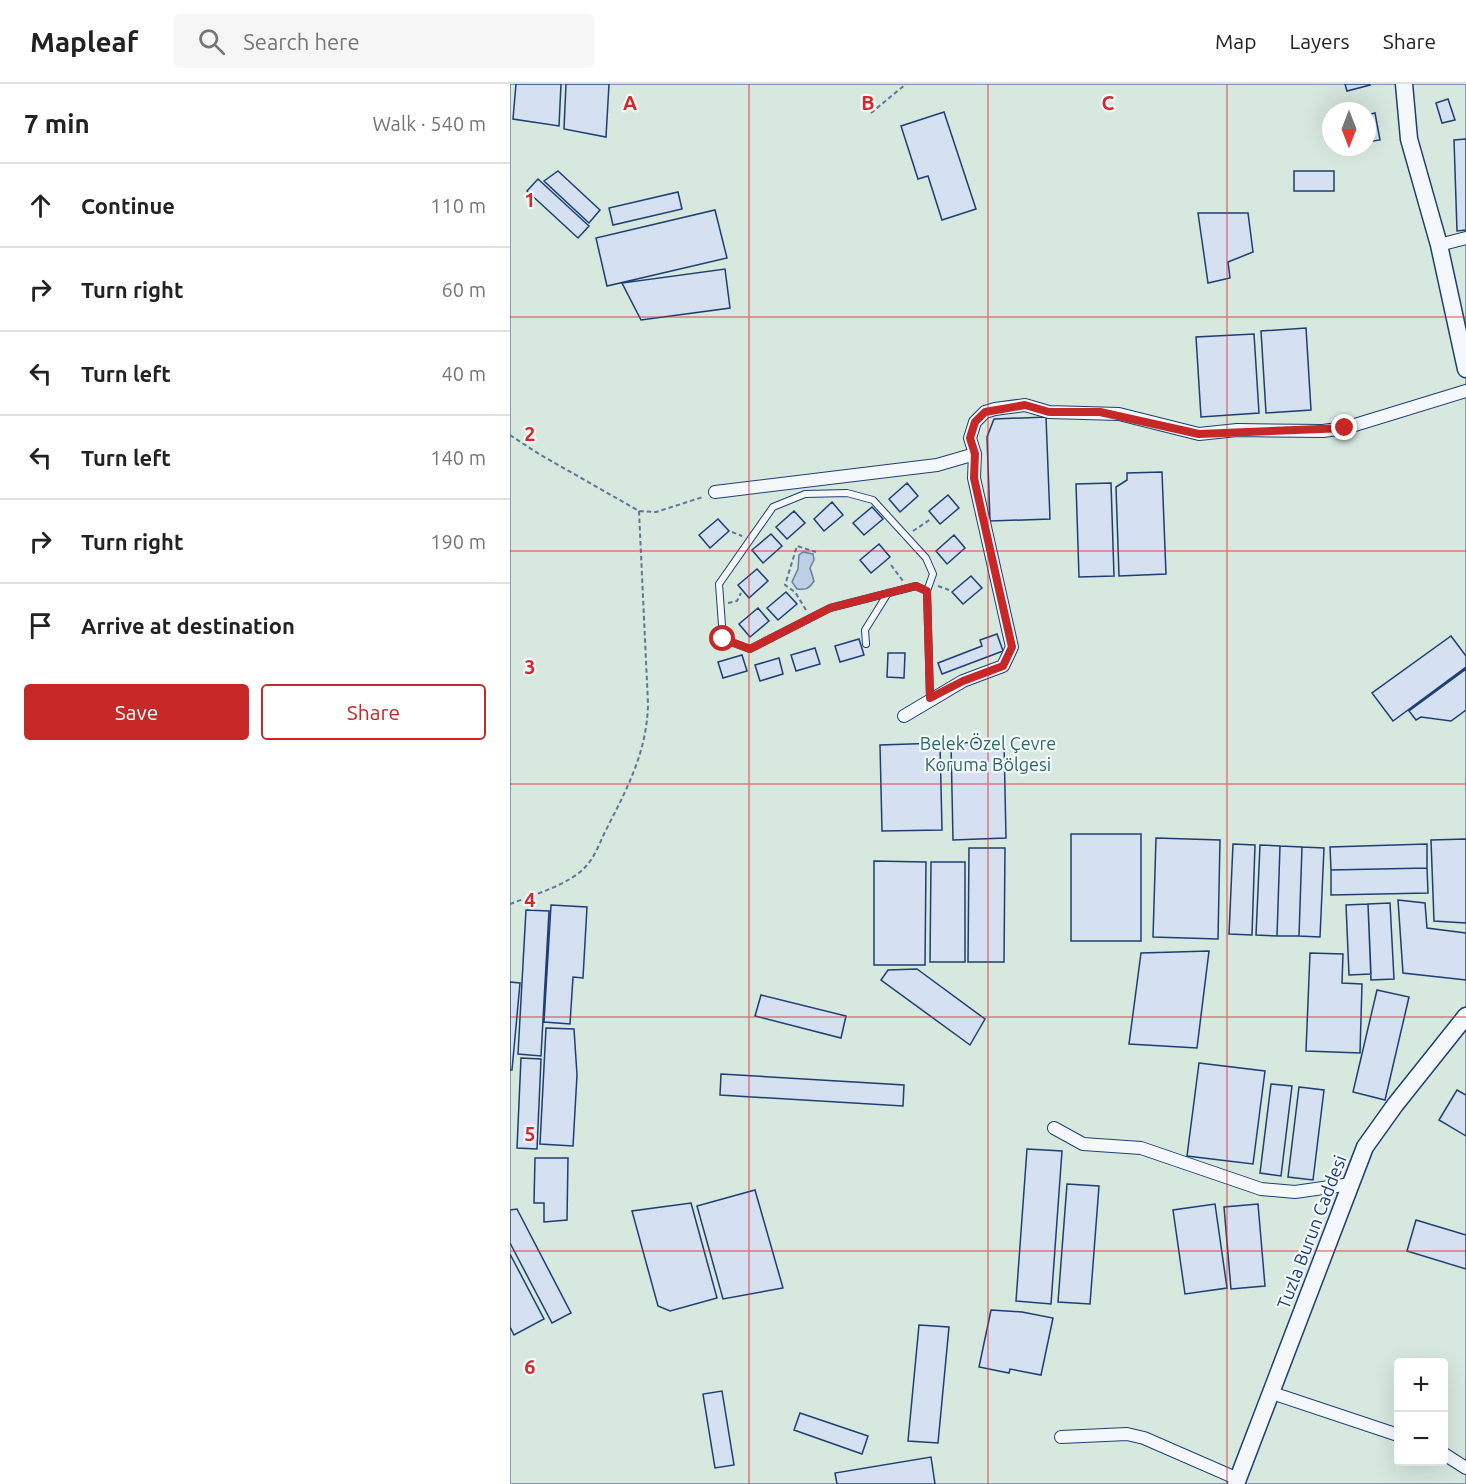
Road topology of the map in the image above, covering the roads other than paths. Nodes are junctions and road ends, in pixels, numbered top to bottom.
1 (1404, 84) edge
2 (1466, 238) edge
3 (1439, 245) junction
4 (1466, 369) edge
5 (1466, 391) edge
6 (975, 454) junction
7 (715, 492) road end
8 (927, 591) junction
9 (888, 593) junction
10 (866, 644) dead end
11 (930, 698) junction
12 (904, 716) dead end
13 (1466, 1016) edge
14 (1054, 1128) dead end
15 (1351, 1184) junction
16 (1272, 1393) junction
17 (1394, 1434) edge
18 (1061, 1437) dead end
19 (1448, 1457) edge
20 (1466, 1468) edge
21 (1237, 1482) edge

1 - 3 main road
2 - 3 street
3 - 4 main road
5 - 6 street
6 - 7 street
6 - 11 street
8 - 9 lane
8 - 9 lane
8 - 11 lane
9 - 10 lane
11 - 12 street
13 - 15 main road, Tuzla Burun Caddesi
14 - 15 street
15 - 16 main road, Tuzla Burun Caddesi
16 - 17 street
16 - 21 main road, Tuzla Burun Caddesi
18 - 21 street
19 - 20 street

